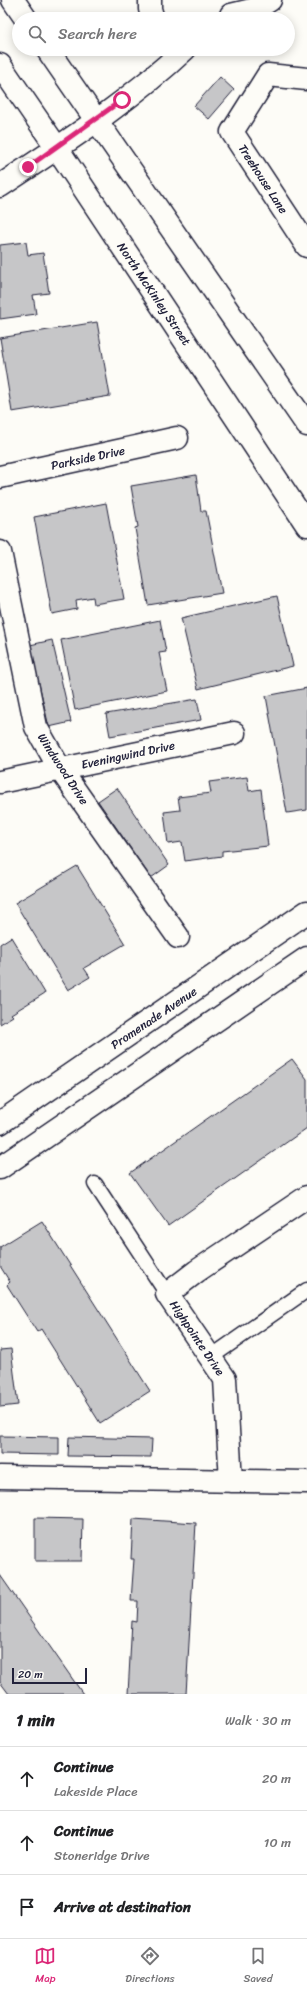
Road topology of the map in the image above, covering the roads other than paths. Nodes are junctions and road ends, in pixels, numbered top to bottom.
1 (13, 0) edge
2 (150, 0) edge
3 (270, 0) edge
4 (231, 11) edge
5 (21, 12) edge
6 (151, 12) edge
7 (52, 56) edge
8 (177, 56) edge
9 (0, 65) edge
10 (307, 79) edge
11 (96, 120) junction
12 (57, 148) junction
13 (0, 186) edge
14 (307, 246) edge
15 (307, 425) edge
16 (177, 438) dead end
17 (0, 477) edge
18 (307, 525) edge
19 (0, 552) edge
20 (234, 733) dead end
21 (60, 769) junction
22 (0, 782) edge
23 (307, 912) edge
24 (178, 937) dead end
25 (307, 958) edge
26 (0, 1123) edge
27 (0, 1168) edge
28 (95, 1184) dead end
29 (307, 1197) edge
30 (307, 1290) edge
31 (167, 1294) junction
32 (210, 1357) junction
33 (0, 1476) edge
34 (231, 1481) junction
35 (307, 1482) edge

1 - 5 street
2 - 6 street
3 - 4 street
7 - 11 street
8 - 11 street
9 - 12 street, North McKinley Street
10 - 14 street, Treehouse Lane
11 - 12 street
11 - 15 street
12 - 13 street
12 - 18 street, North McKinley Street
16 - 17 street, Parkside Drive
19 - 21 street, Windwood Drive
20 - 21 street, Eveningwind Drive
21 - 22 street, Eveningwind Drive
21 - 24 street, Windwood Drive
23 - 26 street, Promenade Avenue
25 - 27 street
28 - 31 lane
29 - 31 street, Highpointe Drive
30 - 32 lane
31 - 32 street, Highpointe Drive
32 - 34 street, Highpointe Drive
33 - 34 street
34 - 35 street

